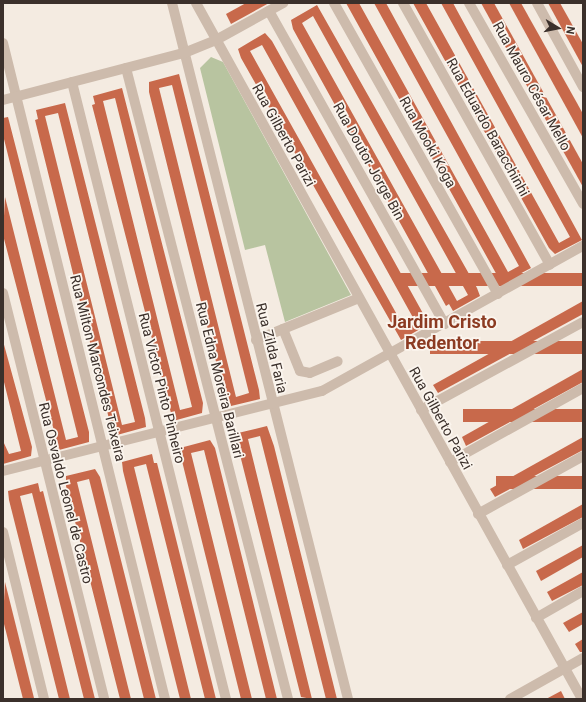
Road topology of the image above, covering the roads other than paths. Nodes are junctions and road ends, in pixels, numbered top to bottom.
1 (172, 3) edge
2 (196, 3) edge
3 (284, 3) edge
4 (334, 3) edge
5 (403, 3) edge
6 (469, 3) edge
7 (537, 3) edge
8 (269, 11) junction
9 (216, 40) junction
10 (3, 43) edge
11 (184, 53) junction
12 (126, 68) junction
13 (72, 82) junction
14 (583, 87) edge
15 (17, 97) junction
16 (3, 100) edge
17 (583, 204) edge
18 (583, 246) edge
19 (550, 265) junction
20 (3, 293) edge
21 (498, 294) junction
22 (359, 298) junction
23 (583, 322) edge
24 (445, 324) junction
25 (283, 329) junction
26 (256, 340) junction
27 (390, 355) junction
28 (338, 361) dead end
29 (583, 388) edge
30 (272, 403) junction
31 (421, 410) junction
32 (215, 418) junction
33 (158, 432) junction
34 (102, 446) junction
35 (583, 456) edge
36 (44, 460) junction
37 (450, 462) junction
38 (3, 471) edge
39 (478, 514) junction
40 (583, 523) edge
41 (3, 532) edge
42 (507, 565) junction
43 (583, 591) edge
44 (536, 618) junction
45 (583, 658) edge
46 (564, 669) junction
47 (44, 699) edge
48 (104, 699) edge
49 (165, 699) edge
50 (226, 699) edge
51 (288, 699) edge
52 (348, 699) edge
53 (510, 699) edge
54 (582, 699) edge

1 - 11 street, Rua Zilda Faria
2 - 9 street, Rua Gilberto Parizi
3 - 8 street
4 - 21 street, Rua Mooki Koga
5 - 19 street, Rua Eduardo Baracchinhi
6 - 17 street, Rua Mauro César Mello
7 - 14 street
8 - 9 street
8 - 24 street, Rua Doutor Jorge Bin
9 - 11 street
9 - 22 street, Rua Gilberto Parizi
10 - 15 street, Rua Milton Marcondes Teixeira
11 - 12 street
11 - 26 street, Rua Zilda Faria
12 - 13 street
12 - 32 street, Rua Edna Moreira Barillari
13 - 15 street
13 - 33 street, Rua Victor Pinto Pinheiro
15 - 16 street
15 - 34 street, Rua Milton Marcondes Teixeira
18 - 19 street
19 - 21 street
20 - 36 street, Rua Osvaldo Leonel de Castro
21 - 24 street
22 - 25 street
22 - 27 street, Rua Gilberto Parizi
23 - 31 street
24 - 27 street
25 - 26 street
25 - 28 street
26 - 30 street, Rua Zilda Faria
27 - 30 street
27 - 31 street, Rua Gilberto Parizi
29 - 37 street
30 - 32 street
30 - 52 street, Rua Zilda Faria
31 - 37 street, Rua Gilberto Parizi
32 - 33 street
32 - 51 street, Rua Edna Moreira Barillari
33 - 34 street
33 - 50 street, Rua Victor Pinto Pinheiro
34 - 36 street
34 - 49 street, Rua Milton Marcondes Teixeira
35 - 39 street
36 - 38 street
36 - 48 street, Rua Osvaldo Leonel de Castro
37 - 39 street, Rua Gilberto Parizi
39 - 42 street, Rua Gilberto Parizi
40 - 42 street
41 - 47 street
42 - 44 street, Rua Gilberto Parizi
43 - 44 street
44 - 46 street, Rua Gilberto Parizi
45 - 46 street
46 - 53 street
46 - 54 street, Rua Gilberto Parizi

